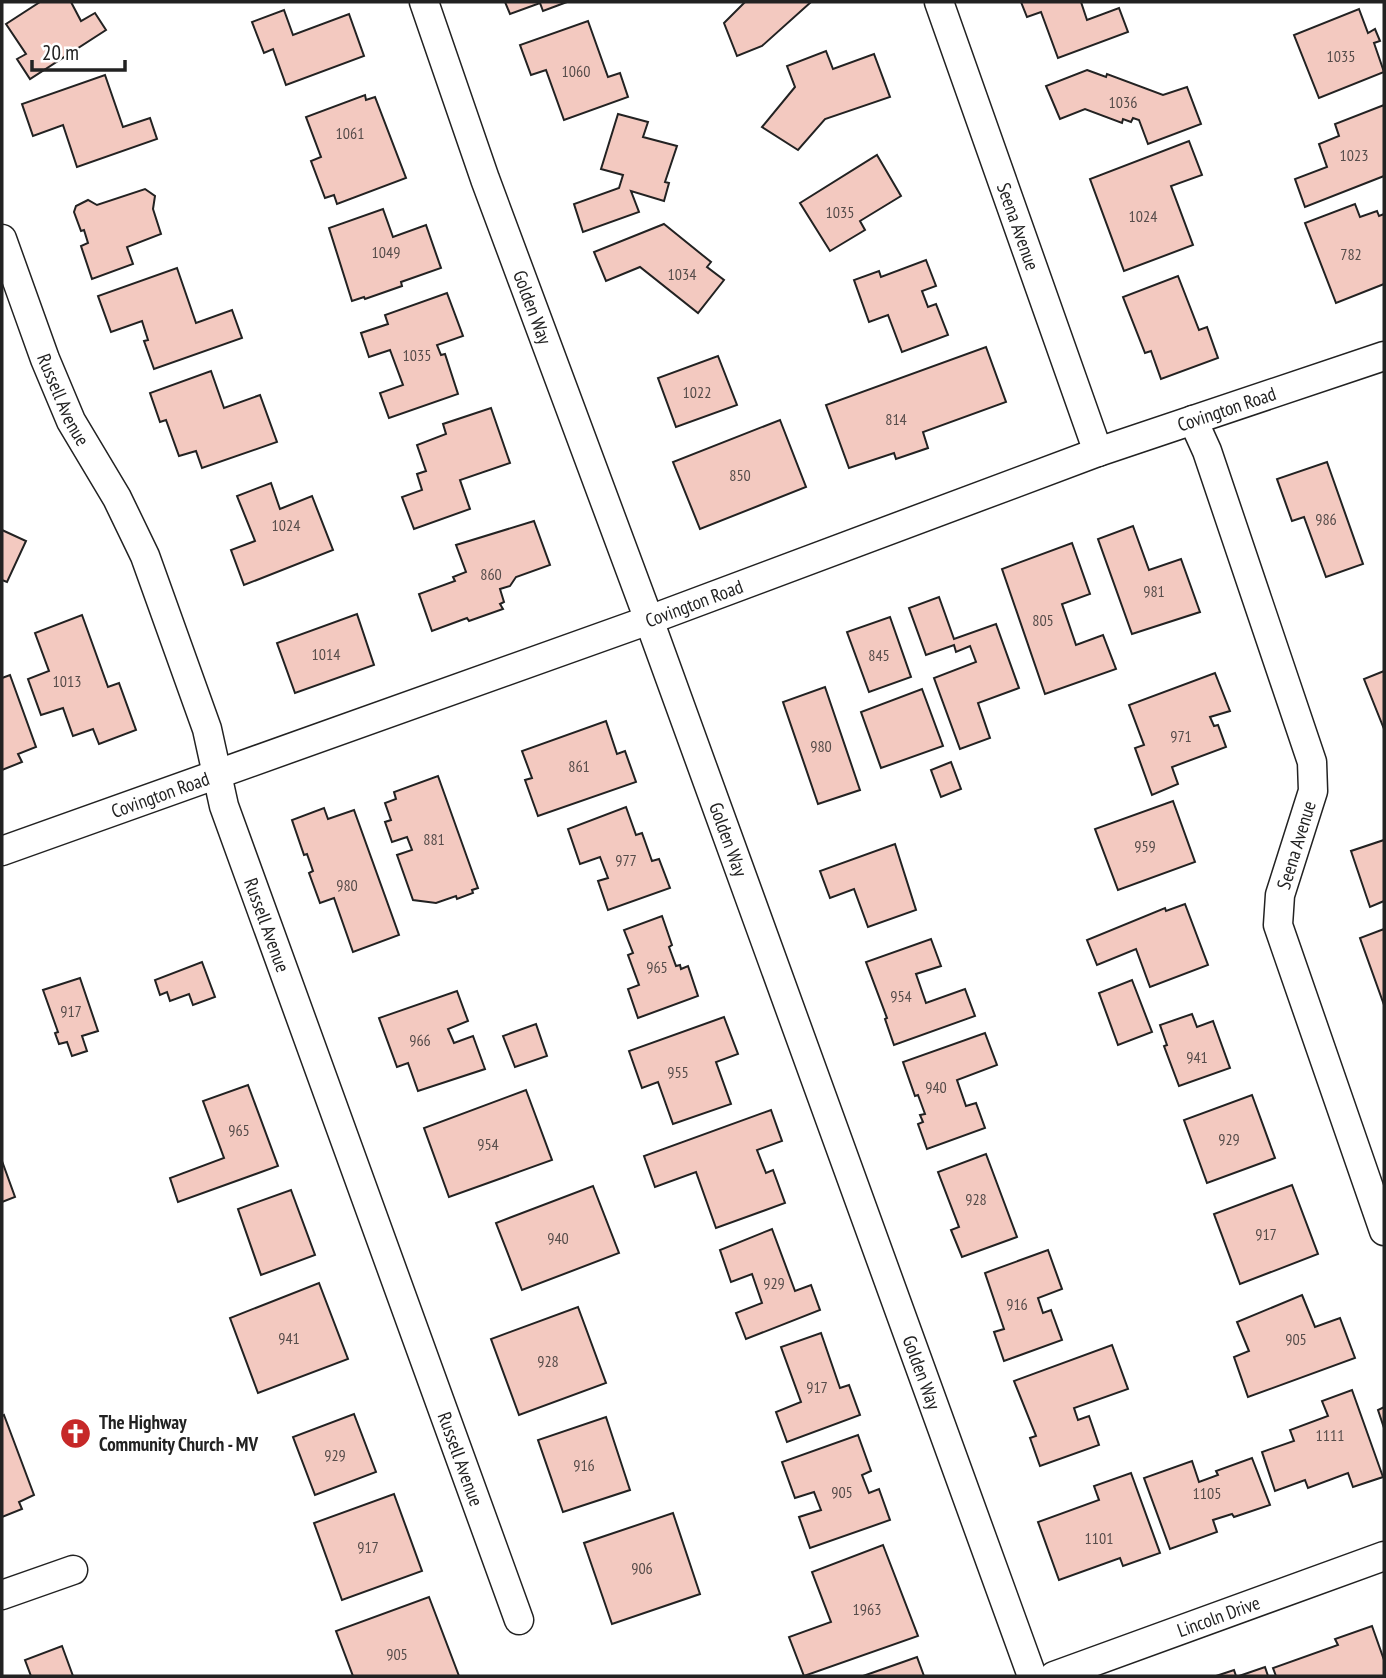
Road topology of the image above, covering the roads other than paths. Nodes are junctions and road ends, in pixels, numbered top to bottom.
1 (424, 2) edge
2 (939, 2) edge
3 (2, 239) edge
4 (1384, 356) edge
5 (1193, 420) junction
6 (1098, 452) junction
7 (649, 620) junction
8 (217, 774) junction
9 (2, 851) edge
10 (1384, 1231) edge
11 (1384, 1556) edge
12 (73, 1570) dead end
13 (2, 1595) edge
14 (519, 1620) dead end
15 (1032, 1676) edge
16 (1054, 1676) edge

1 - 7 street, Golden Way
2 - 6 street, Seena Avenue
3 - 8 street, Russell Avenue
4 - 5 street, Covington Road
5 - 6 street, Covington Road
5 - 10 street, Seena Avenue
6 - 7 street, Covington Road
7 - 8 street, Covington Road
7 - 15 street, Golden Way
8 - 9 street, Covington Road
8 - 14 street, Russell Avenue
11 - 16 street, Lincoln Drive
12 - 13 street

